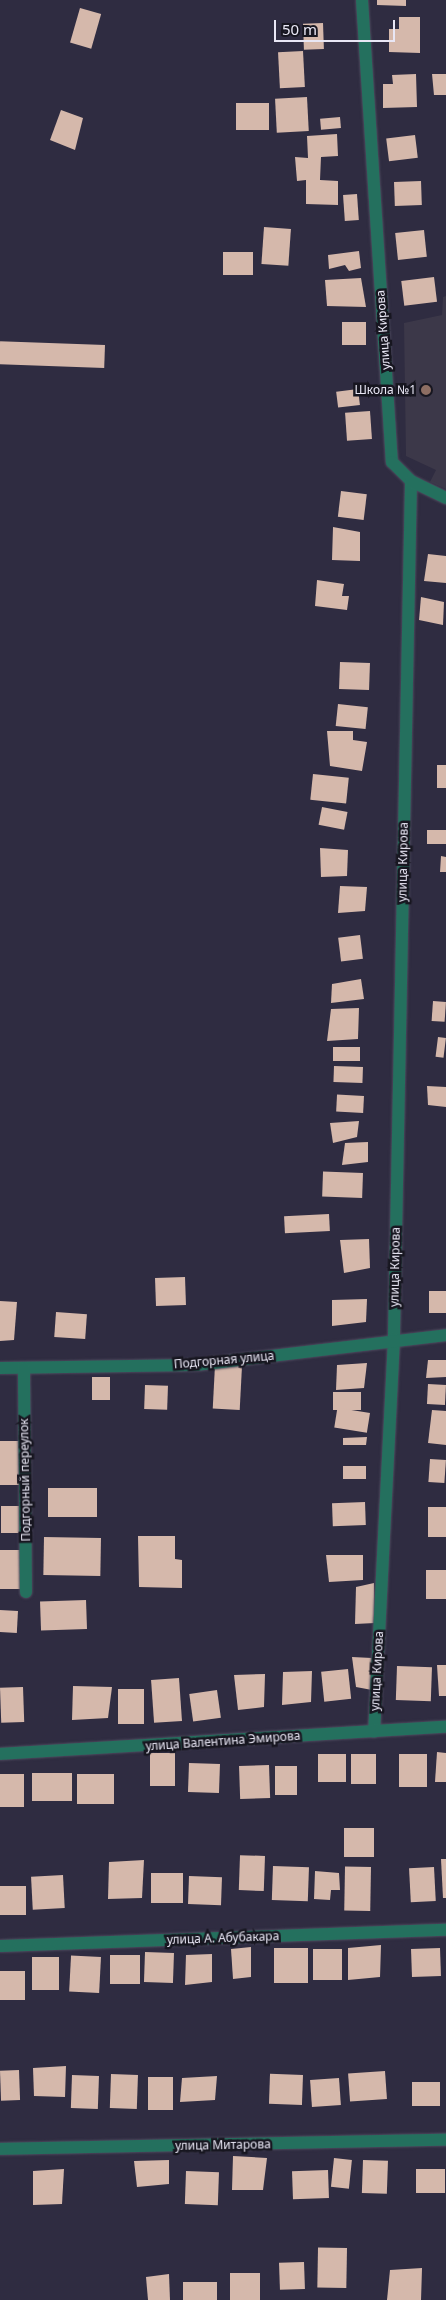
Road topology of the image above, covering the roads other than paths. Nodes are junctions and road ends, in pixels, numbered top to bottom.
1 (362, 0) edge
2 (410, 481) junction
3 (446, 498) edge
4 (446, 1335) edge
5 (394, 1339) junction
6 (0, 1368) edge
7 (24, 1368) junction
8 (26, 1592) dead end
9 (446, 1727) edge
10 (374, 1731) junction
11 (0, 1754) edge
12 (446, 1930) edge
13 (0, 1946) edge
14 (446, 2140) edge
15 (0, 2149) edge

1 - 2 street, улица Кирова
2 - 3 street
2 - 5 street, улица Кирова
4 - 5 street, Подгорная улица
5 - 7 street, Подгорная улица
5 - 10 street, улица Кирова
6 - 7 street, Подгорная улица
7 - 8 street, Подгорный переулок
9 - 10 street, улица Валентина Эмирова
10 - 11 street, улица Валентина Эмирова
12 - 13 street, улица А. Абубакара
14 - 15 street, улица Митарова

